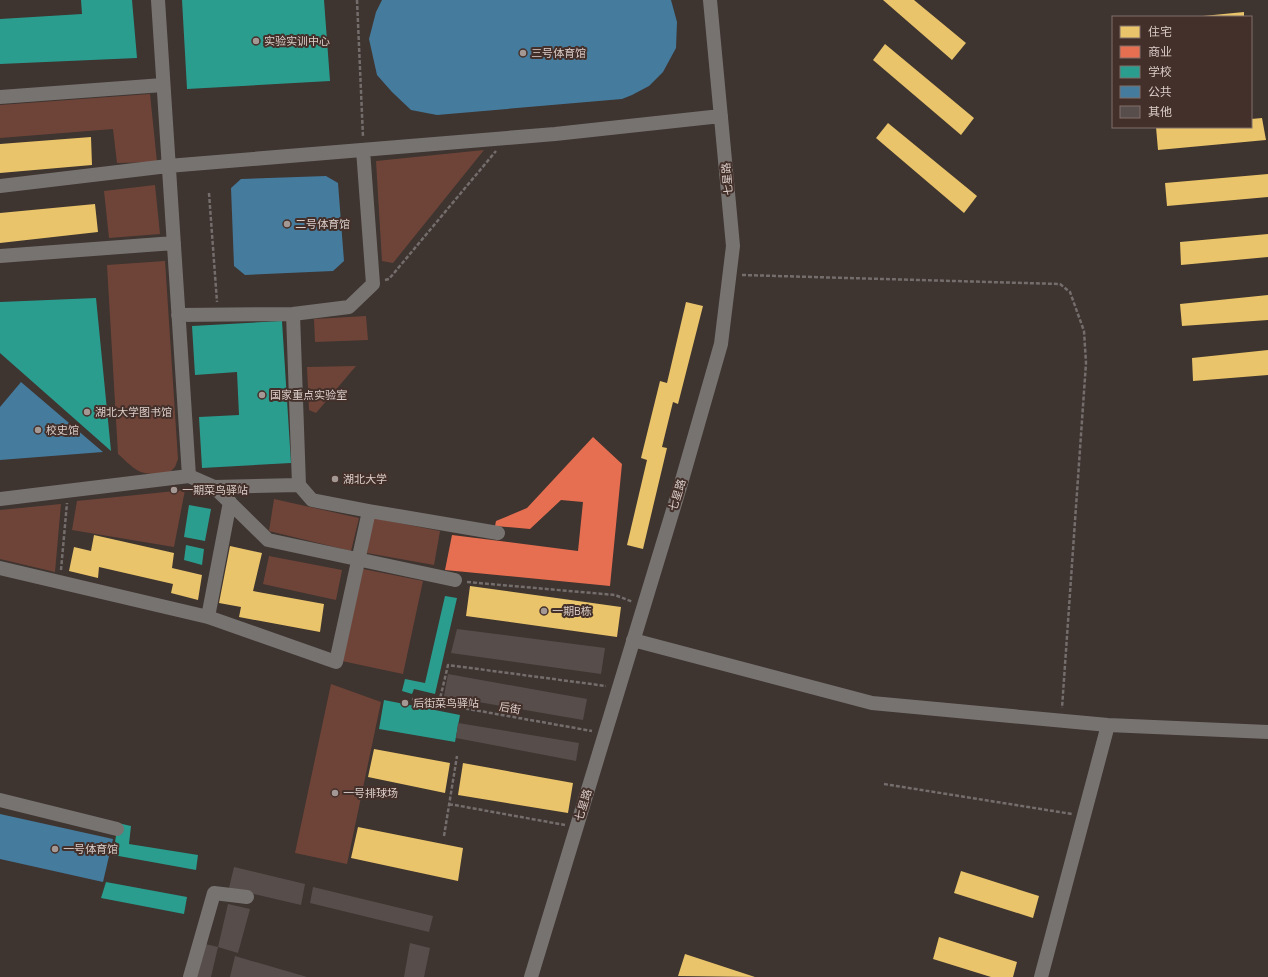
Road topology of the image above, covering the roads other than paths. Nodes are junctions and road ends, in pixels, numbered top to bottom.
1 (158, 0) edge
2 (710, 0) edge
3 (163, 85) junction
4 (0, 97) edge
5 (721, 116) junction
6 (363, 150) junction
7 (168, 166) junction
8 (0, 186) edge
9 (174, 243) junction
10 (0, 256) edge
11 (292, 314) junction
12 (178, 315) junction
13 (189, 476) junction
14 (299, 485) junction
15 (214, 487) junction
16 (0, 499) edge
17 (230, 502) junction
18 (369, 512) junction
19 (498, 533) dead end
20 (359, 560) junction
21 (0, 568) edge
22 (455, 580) road end
23 (208, 617) junction
24 (634, 640) junction
25 (1108, 726) junction
26 (1268, 732) edge
27 (0, 800) edge
28 (117, 829) dead end
29 (247, 898) dead end
30 (190, 977) edge
31 (531, 977) edge
32 (1041, 977) edge

1 - 3 street
2 - 5 street, 七星路
3 - 4 street
3 - 7 street
5 - 6 street
5 - 24 street, 七星路
6 - 7 street
6 - 11 street
7 - 8 street
7 - 9 street
9 - 10 street
9 - 12 street
11 - 12 street
11 - 14 street
12 - 13 street
13 - 15 street
13 - 16 street
14 - 15 street
14 - 18 street
15 - 17 street
17 - 20 street
17 - 23 street
18 - 19 street
18 - 20 street
20 - 22 street
20 - 23 street
21 - 23 street
24 - 25 street
24 - 31 street, 七星路
25 - 26 street
25 - 32 street
27 - 28 street
29 - 30 street

